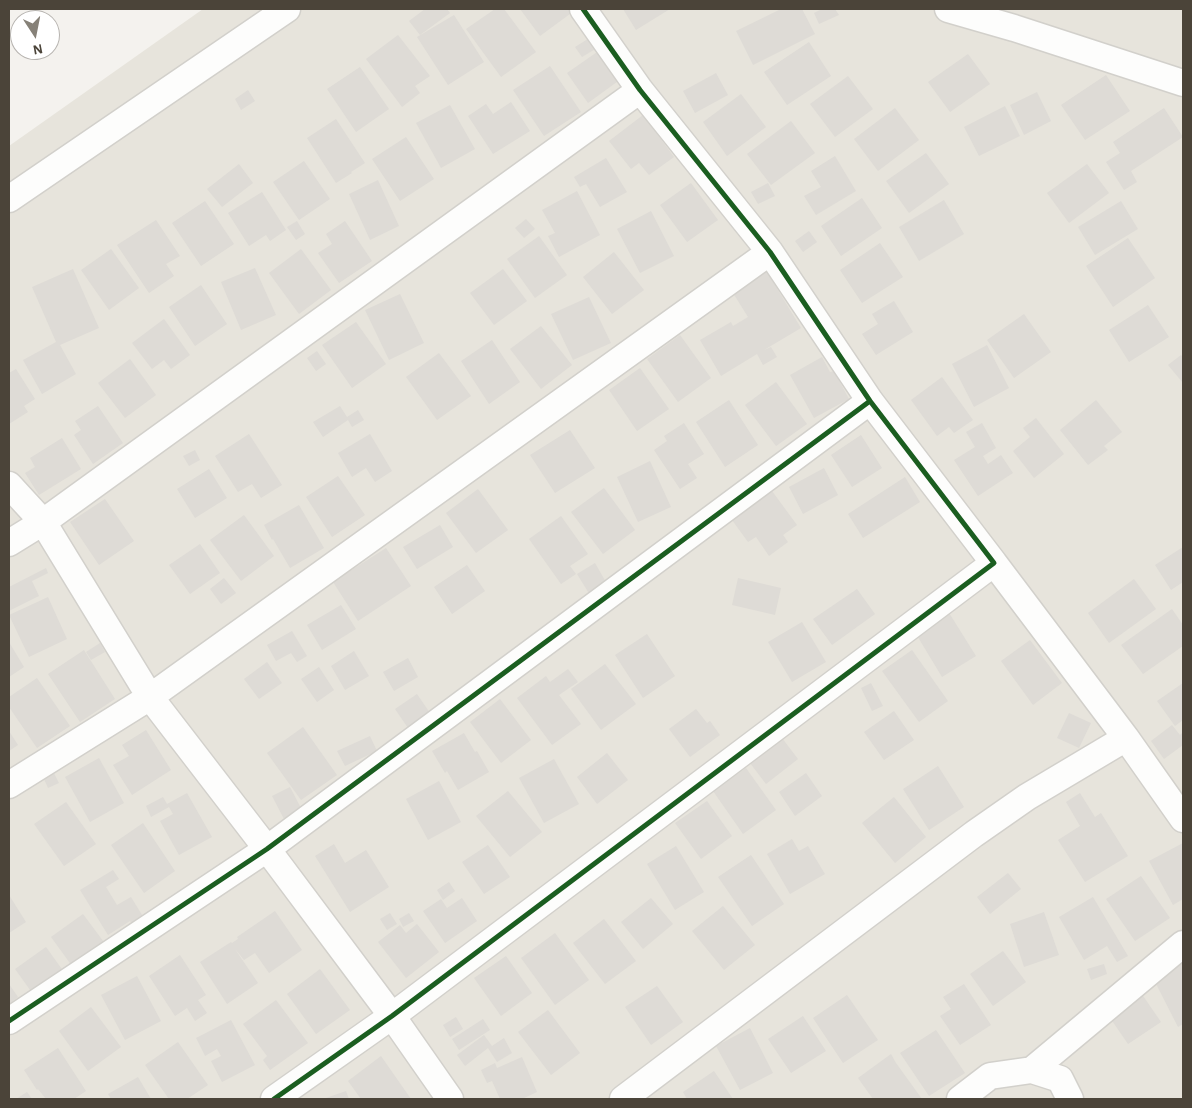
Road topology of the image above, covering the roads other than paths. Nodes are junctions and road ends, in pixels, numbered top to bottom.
1 (287, 9) edge
2 (583, 9) edge
3 (948, 9) edge
4 (1018, 18) edge
5 (1183, 83) edge
6 (640, 90) junction
7 (9, 199) edge
8 (770, 252) junction
9 (870, 401) junction
10 (9, 485) edge
11 (43, 522) junction
12 (9, 543) edge
13 (994, 563) junction
14 (150, 697) junction
15 (1126, 738) junction
16 (9, 785) edge
17 (1183, 819) edge
18 (267, 849) junction
19 (1183, 944) edge
20 (392, 1016) junction
21 (9, 1021) edge
22 (1032, 1070) junction
23 (274, 1099) edge
24 (450, 1099) edge
25 (623, 1099) edge
26 (960, 1099) edge
27 (1070, 1099) edge

1 - 7 street
2 - 6 street
3 - 4 street
4 - 5 street
6 - 8 street
6 - 11 street
8 - 9 street
8 - 14 street
9 - 13 street
9 - 18 street
10 - 11 street
11 - 12 street
11 - 14 street
13 - 15 street
13 - 20 street
14 - 16 street
14 - 18 street
15 - 17 street
15 - 25 street
18 - 20 street
18 - 21 street
19 - 22 street
20 - 23 street
20 - 24 street
22 - 26 street
22 - 27 street

